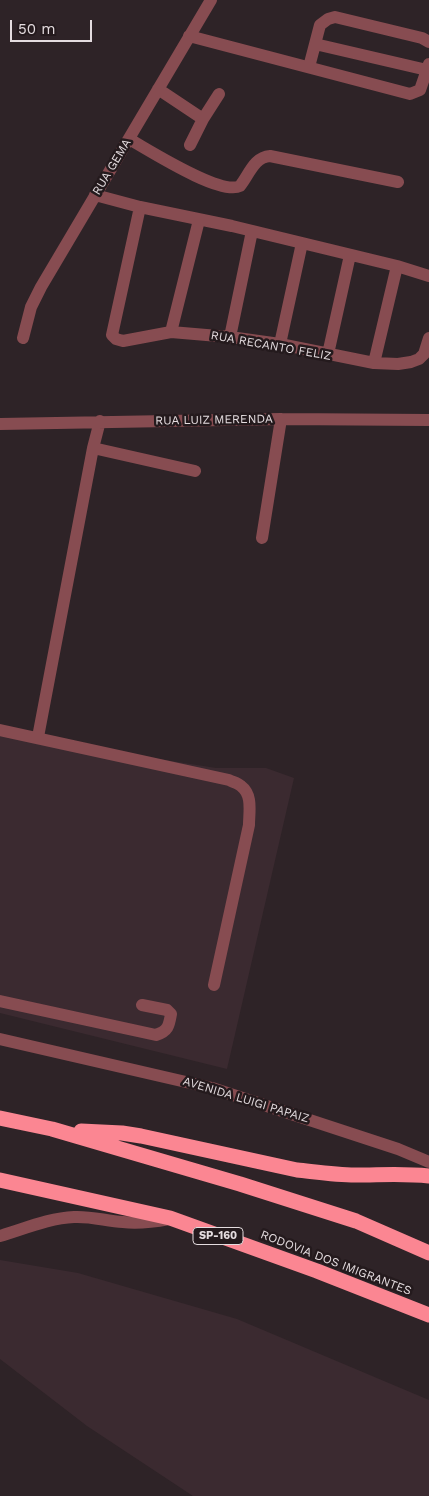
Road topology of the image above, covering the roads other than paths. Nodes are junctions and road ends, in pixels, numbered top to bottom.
1 (211, 0) edge
2 (189, 36) junction
3 (429, 42) edge
4 (315, 44) junction
5 (309, 67) junction
6 (428, 67) edge
7 (158, 89) junction
8 (219, 94) dead end
9 (203, 119) junction
10 (129, 138) junction
11 (190, 145) dead end
12 (398, 182) dead end
13 (95, 195) junction
14 (140, 207) junction
15 (199, 220) junction
16 (252, 231) junction
17 (302, 243) junction
18 (350, 255) junction
19 (397, 266) junction
20 (429, 276) edge
21 (171, 332) junction
22 (230, 336) junction
23 (23, 338) dead end
24 (429, 338) edge
25 (280, 344) junction
26 (328, 354) junction
27 (374, 363) junction
28 (281, 419) junction
29 (429, 420) edge
30 (100, 421) junction
31 (0, 424) edge
32 (93, 448) junction
33 (195, 471) dead end
34 (262, 538) dead end
35 (0, 730) edge
36 (38, 737) junction
37 (214, 985) dead end
38 (0, 1002) edge
39 (142, 1005) dead end
40 (0, 1039) edge
41 (0, 1118) edge
42 (52, 1129) junction
43 (429, 1162) edge
44 (429, 1176) edge
45 (0, 1180) edge
46 (170, 1218) junction
47 (1, 1235) edge
48 (429, 1252) edge
49 (429, 1315) edge

1 - 2 street, RUA GEMA
2 - 5 street
2 - 7 street, RUA GEMA
3 - 4 street
4 - 5 street
4 - 6 street
5 - 6 street
7 - 9 street
7 - 10 street, RUA GEMA
8 - 9 street
9 - 11 street
10 - 12 street
10 - 13 street, RUA GEMA
13 - 14 street
13 - 23 street, RUA GEMA
14 - 15 street
14 - 21 street, RUA RECANTO FELIZ
15 - 16 street
15 - 21 street
16 - 17 street
16 - 22 street
17 - 18 street
17 - 25 street
18 - 19 street
18 - 26 street
19 - 20 street
19 - 27 street
21 - 22 street, RUA RECANTO FELIZ
22 - 25 street, RUA RECANTO FELIZ
24 - 27 street, RUA RECANTO FELIZ
25 - 26 street, RUA RECANTO FELIZ
26 - 27 street, RUA RECANTO FELIZ
28 - 29 street, RUA LUIZ MERENDA
28 - 30 street, RUA LUIZ MERENDA
28 - 34 street
30 - 31 street, RUA LUIZ MERENDA
30 - 32 street
32 - 33 street
32 - 36 street
35 - 36 street
36 - 37 street
38 - 39 street
40 - 43 street, AVENIDA LUIGI PAPAIZ
41 - 42 highway
42 - 44 highway
42 - 48 highway
45 - 46 highway, RODOVIA DOS IMIGRANTES / SP-160
46 - 47 street
46 - 49 highway, RODOVIA DOS IMIGRANTES / SP-160

